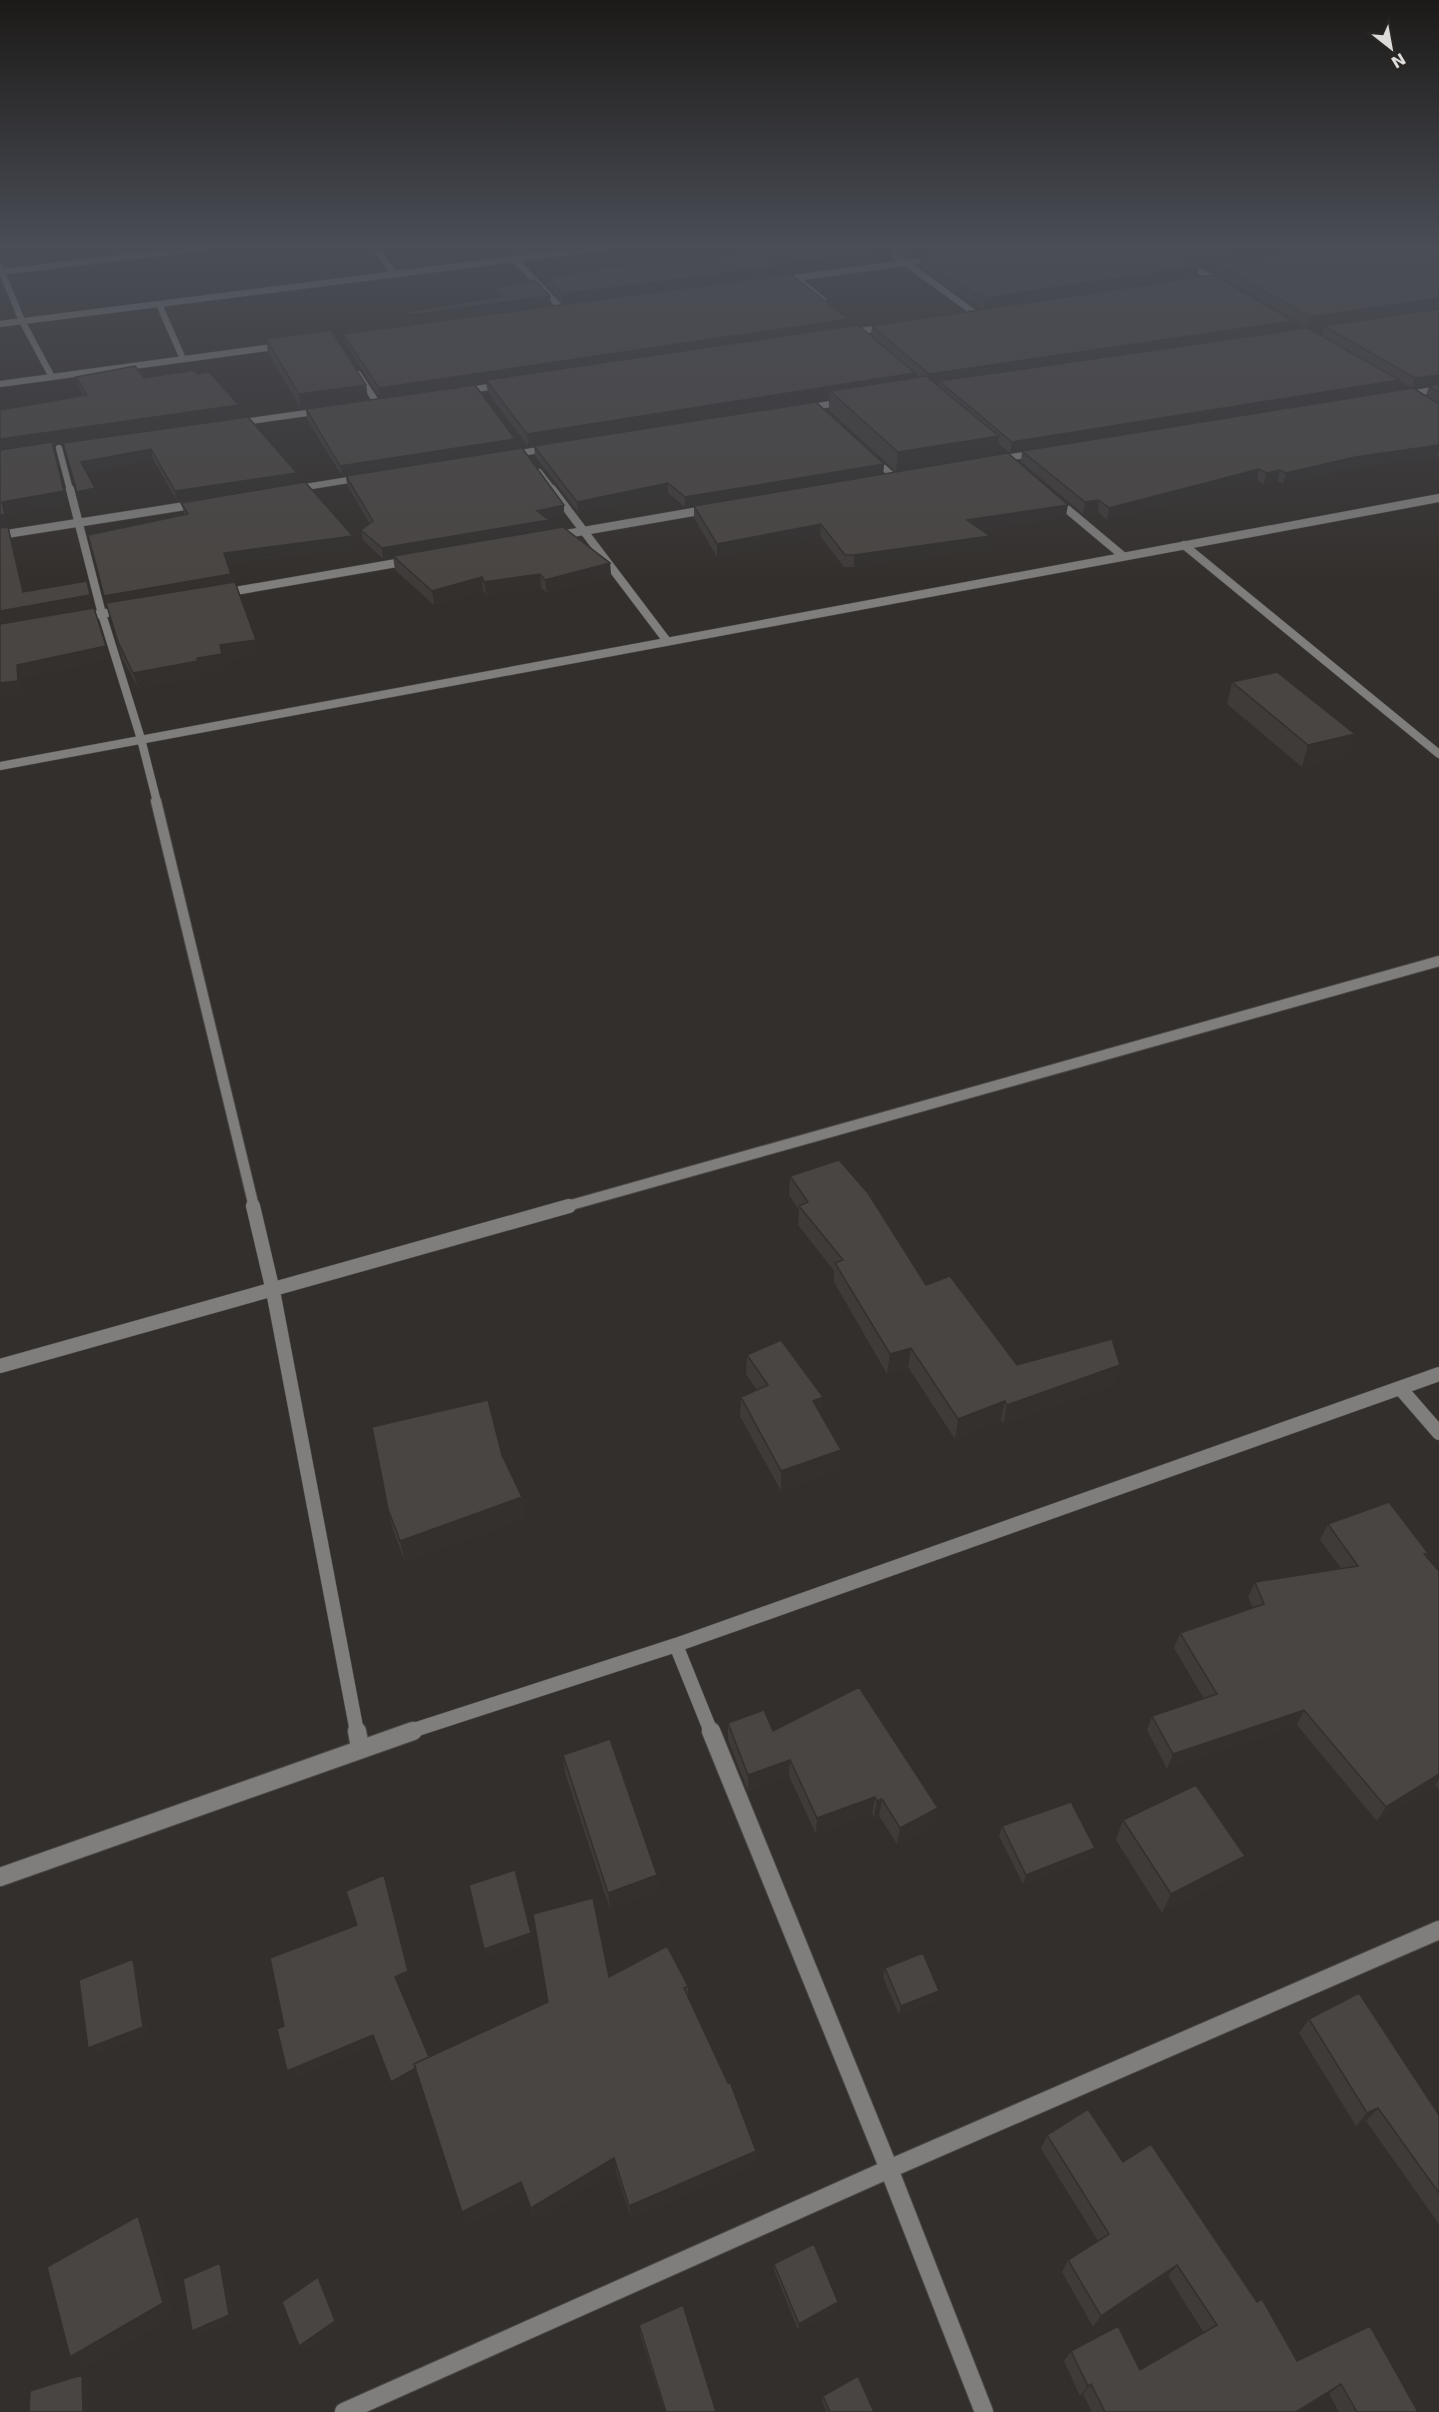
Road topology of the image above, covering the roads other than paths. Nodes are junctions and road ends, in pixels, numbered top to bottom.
1 (43, 361) edge
2 (172, 361) edge
3 (354, 366) edge
4 (52, 377) junction
5 (0, 384) edge
6 (512, 384) edge
7 (478, 389) junction
8 (1439, 389) edge
9 (455, 392) edge
10 (1399, 392) edge
11 (1410, 394) junction
12 (484, 398) edge
13 (1420, 399) edge
14 (388, 401) edge
15 (850, 401) edge
16 (377, 403) junction
17 (365, 405) edge
18 (818, 406) junction
19 (330, 410) edge
20 (794, 410) edge
21 (826, 414) edge
22 (224, 425) edge
23 (518, 443) dead end
24 (71, 447) edge
25 (560, 447) edge
26 (59, 448) junction
27 (47, 450) edge
28 (997, 450) dead end
29 (1052, 451) edge
30 (524, 452) junction
31 (868, 454) edge
32 (501, 456) edge
33 (1005, 458) junction
34 (994, 460) edge
35 (1014, 466) edge
36 (905, 475) edge
37 (372, 477) edge
38 (894, 477) junction
39 (883, 479) edge
40 (289, 489) edge
41 (1051, 496) edge
42 (1439, 498) edge
43 (207, 502) edge
44 (722, 507) edge
45 (78, 523) junction
46 (584, 531) junction
47 (0, 535) edge
48 (549, 537) edge
49 (1184, 545) junction
50 (1123, 556) junction
51 (420, 559) edge
52 (219, 593) edge
53 (137, 608) edge
54 (102, 614) junction
55 (68, 619) edge
56 (667, 641) junction
57 (141, 739) junction
58 (1439, 753) edge
59 (0, 766) edge
60 (1439, 961) edge
61 (273, 1291) junction
62 (0, 1366) edge
63 (1439, 1374) edge
64 (1400, 1388) junction
65 (1439, 1433) edge
66 (676, 1644) junction
67 (360, 1748) junction
68 (0, 1877) edge
69 (1439, 1930) edge
70 (889, 2169) junction
71 (344, 2412) edge
72 (984, 2412) edge

1 - 4 street
2 - 4 street
3 - 16 street
4 - 5 street
6 - 7 street
7 - 9 street
7 - 12 street
8 - 11 street
10 - 11 street
11 - 13 street
14 - 16 street
15 - 18 street
16 - 17 street
18 - 20 street
18 - 21 street
19 - 22 street
23 - 30 street
24 - 26 street
25 - 30 street
26 - 27 street
26 - 45 street
28 - 33 street
29 - 33 street
30 - 32 street
30 - 46 street
31 - 38 street
33 - 34 street
33 - 35 street
36 - 38 street
37 - 40 street
38 - 39 street
41 - 50 street
42 - 49 street
43 - 45 street
44 - 46 street
45 - 47 street
45 - 54 street
46 - 48 street
46 - 56 street
49 - 50 street
49 - 58 street
50 - 56 street
51 - 52 street
53 - 54 street
54 - 55 street
54 - 57 street
56 - 57 street
57 - 59 street
57 - 61 street
60 - 61 street
61 - 62 street
61 - 67 street
63 - 64 street
64 - 65 street
64 - 66 street
66 - 67 street
66 - 70 street
67 - 68 street
69 - 70 street
70 - 71 street
70 - 72 street

